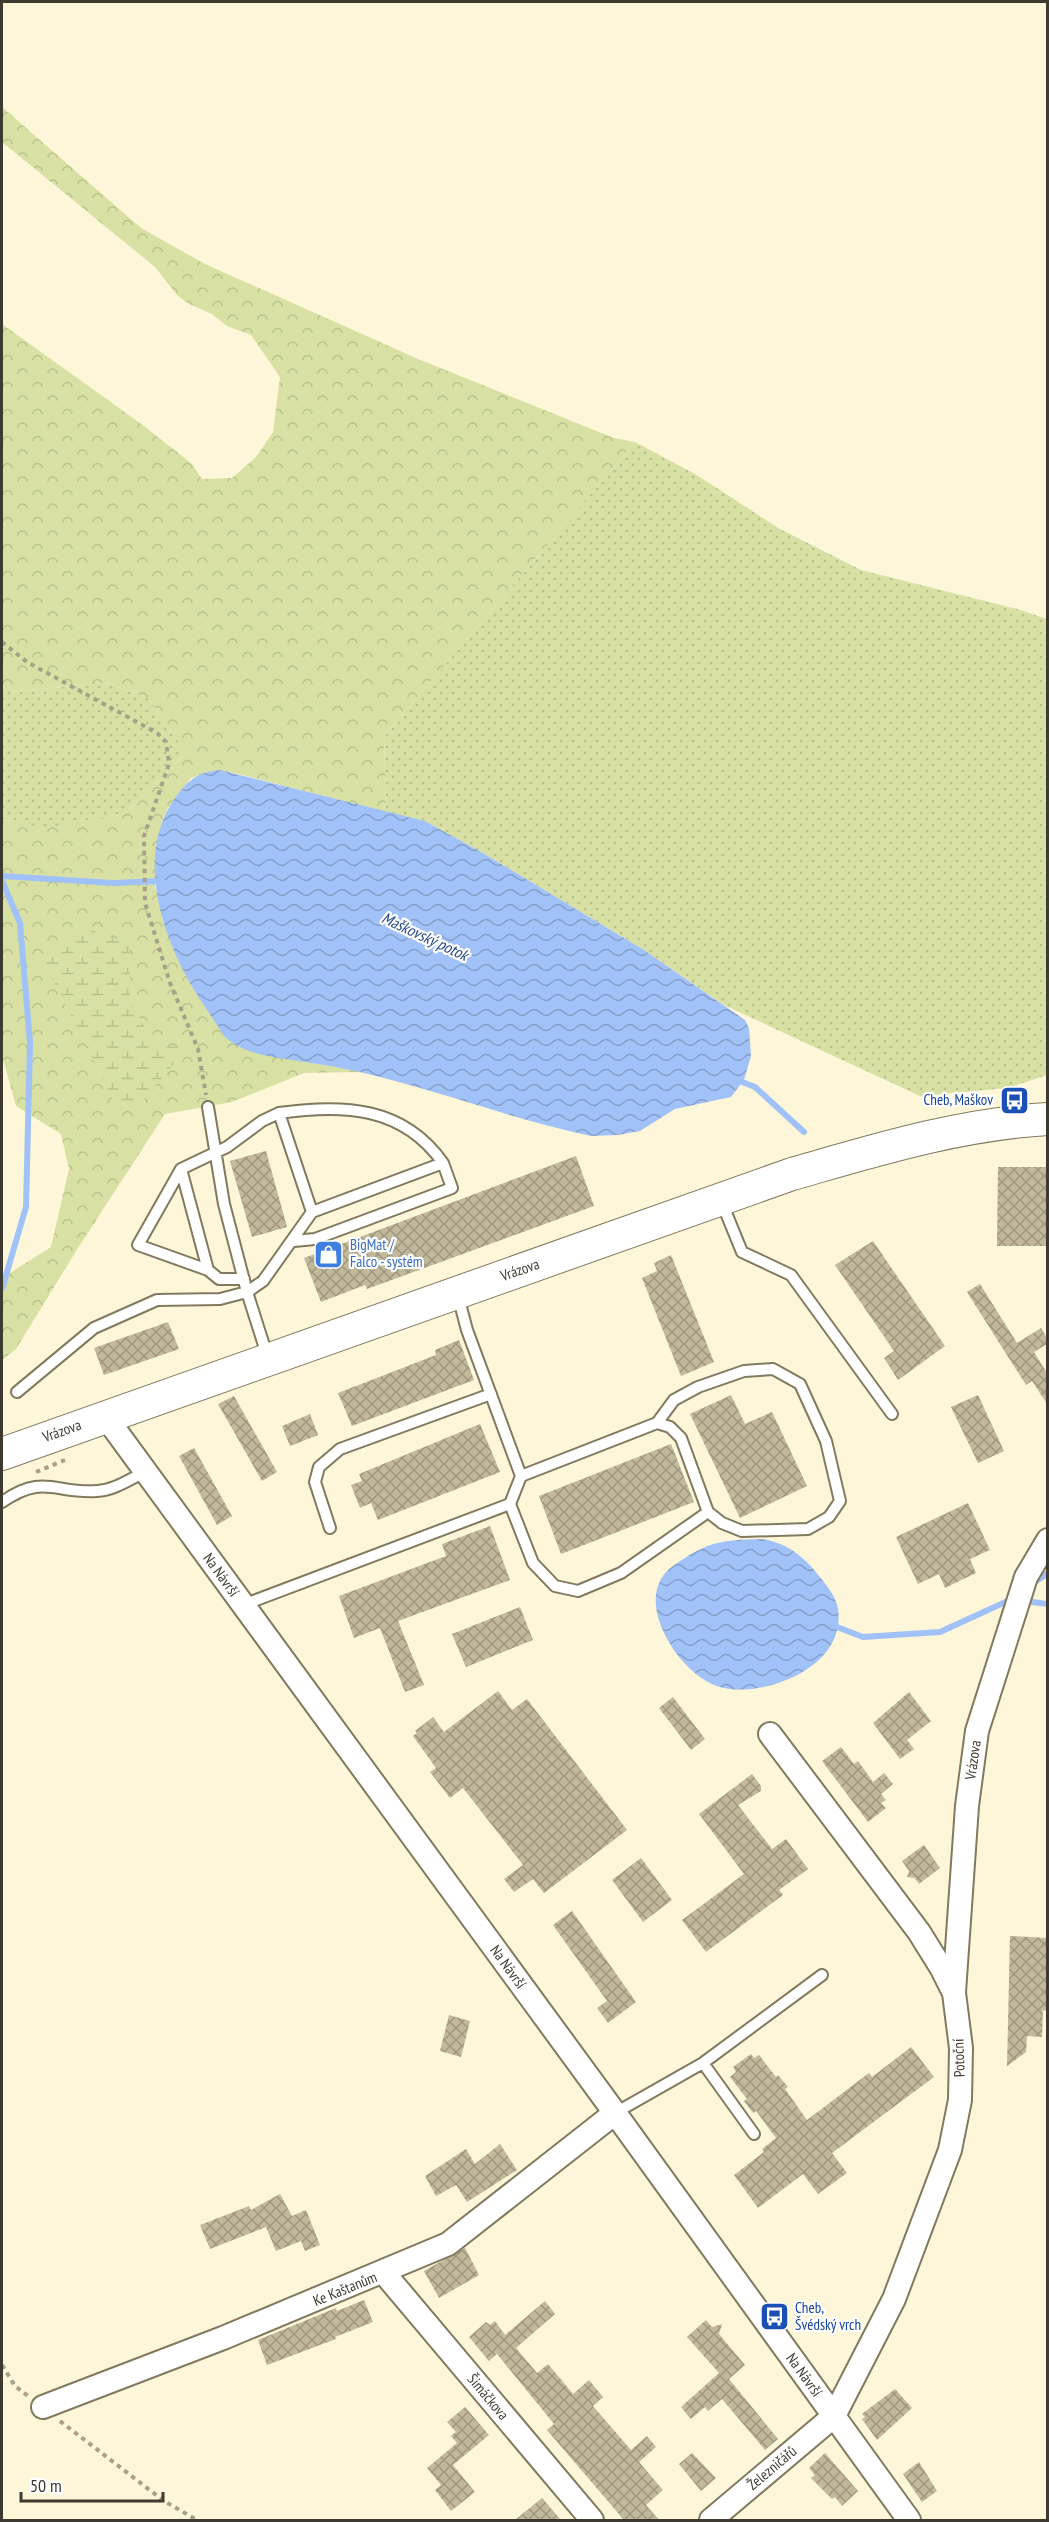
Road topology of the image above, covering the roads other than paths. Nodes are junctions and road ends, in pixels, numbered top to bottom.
1 (208, 1107) road end
2 (279, 1113) junction
3 (1047, 1119) edge
4 (215, 1153) junction
5 (443, 1163) junction
6 (181, 1169) junction
7 (720, 1200) junction
8 (312, 1212) junction
9 (294, 1240) junction
10 (208, 1270) junction
11 (244, 1279) junction
12 (247, 1292) junction
13 (457, 1292) junction
14 (268, 1360) junction
15 (17, 1392) dead end
16 (491, 1394) junction
17 (892, 1414) dead end
18 (105, 1416) junction
19 (657, 1423) junction
20 (2, 1454) edge
21 (145, 1472) junction
22 (521, 1476) junction
23 (2, 1502) edge
24 (510, 1504) junction
25 (708, 1512) junction
26 (330, 1528) dead end
27 (1047, 1540) edge
28 (243, 1605) junction
29 (770, 1734) dead end
30 (822, 1975) dead end
31 (954, 1994) junction
32 (703, 2063) junction
33 (615, 2113) junction
34 (754, 2134) dead end
35 (384, 2273) junction
36 (43, 2407) road end
37 (834, 2416) junction
38 (592, 2520) edge
39 (711, 2520) edge
40 (909, 2520) edge

1 - 4 lane
2 - 4 lane
2 - 5 lane
2 - 8 lane
3 - 7 street, Vrázova
4 - 6 lane
4 - 11 lane
5 - 8 lane
5 - 9 lane
6 - 10 lane
6 - 10 lane
7 - 13 street, Vrázova
7 - 17 lane
8 - 9 lane
9 - 12 lane
10 - 11 lane
11 - 12 lane
12 - 14 lane
12 - 15 lane
13 - 14 street, Vrázova
13 - 16 lane
14 - 18 street, Vrázova
16 - 22 lane
16 - 26 lane
18 - 20 street, Vrázova
18 - 21 street, Na Návrší
19 - 22 lane
19 - 25 lane
19 - 25 lane
21 - 23 lane
21 - 28 street, Na Návrší
22 - 24 lane
24 - 25 lane
24 - 28 lane
27 - 31 street, Vrázova
28 - 33 street, Na Návrší
29 - 31 street, Potoční
30 - 32 lane
31 - 37 street, Potoční
32 - 33 lane
32 - 34 lane
33 - 35 street, Ke Kaštanům
33 - 37 street, Na Návrší
35 - 36 street, Ke Kaštanům
35 - 38 street, Šimáčkova
37 - 39 street, Železničářů
37 - 40 street, Na Návrší

